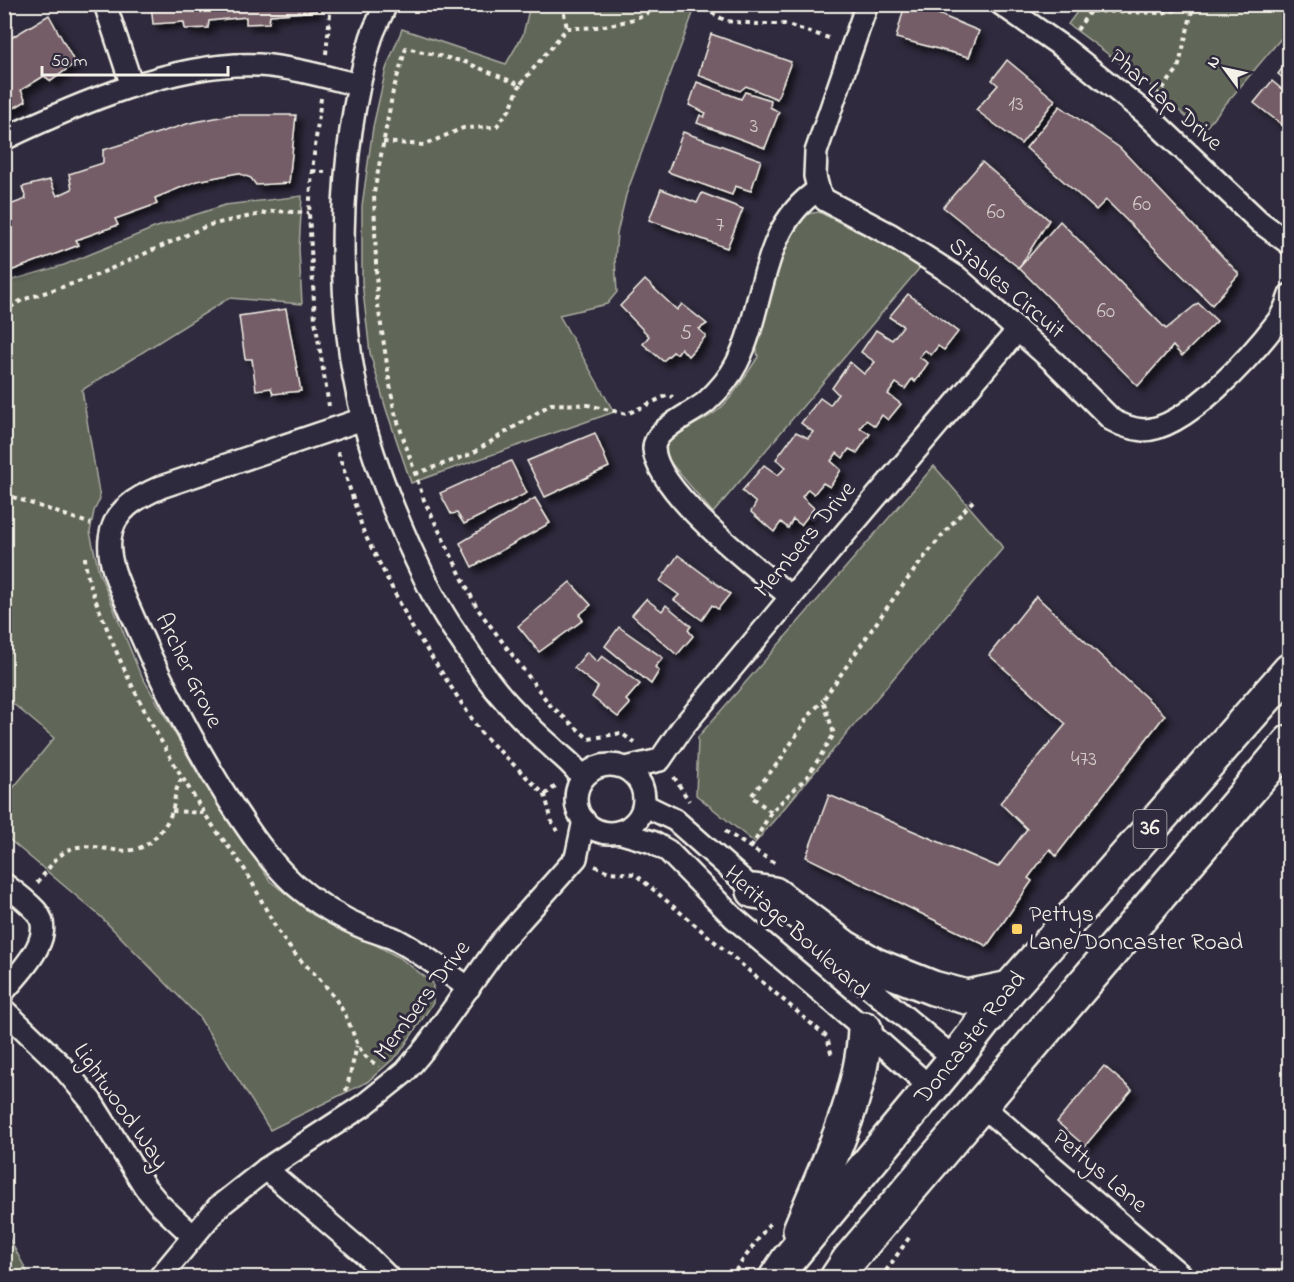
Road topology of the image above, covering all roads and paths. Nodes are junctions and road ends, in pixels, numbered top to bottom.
1 (105, 4) edge
2 (331, 4) edge
3 (372, 4) edge
4 (386, 4) edge
5 (562, 4) edge
6 (663, 4) edge
7 (696, 4) edge
8 (867, 4) edge
9 (1001, 4) edge
10 (1095, 4) edge
11 (1203, 4) edge
12 (1193, 6) junction
13 (1091, 11) junction
14 (567, 28) junction
15 (370, 39) junction
16 (852, 45) junction
17 (1064, 48) junction
18 (324, 76) junction
19 (520, 84) junction
20 (358, 85) junction
21 (132, 86) junction
22 (1144, 112) junction
23 (4, 139) edge
24 (383, 142) junction
25 (818, 190) junction
26 (309, 213) junction
27 (1290, 244) edge
28 (1290, 296) edge
29 (4, 314) edge
30 (1018, 330) junction
31 (698, 408) junction
32 (363, 419) junction
33 (331, 429) junction
34 (415, 474) junction
35 (4, 494) edge
36 (973, 501) dead end
37 (112, 531) junction
38 (791, 597) junction
39 (1290, 670) edge
40 (823, 700) junction
41 (1290, 742) edge
42 (660, 759) junction
43 (206, 764) junction
44 (626, 768) junction
45 (582, 779) junction
46 (690, 803) dead end
47 (644, 805) junction
48 (172, 811) junction
49 (771, 812) junction
50 (204, 813) dead end
51 (584, 820) junction
52 (721, 829) dead end
53 (618, 832) junction
54 (751, 848) junction
55 (576, 858) junction
56 (777, 865) dead end
57 (4, 884) edge
58 (754, 891) junction
59 (23, 899) junction
60 (469, 988) junction
61 (1010, 988) junction
62 (4, 991) edge
63 (4, 1010) edge
64 (865, 1029) junction
65 (955, 1059) junction
66 (860, 1076) junction
67 (931, 1088) junction
68 (982, 1106) junction
69 (266, 1170) junction
70 (193, 1236) junction
71 (782, 1269) edge
72 (159, 1278) edge
73 (389, 1278) edge
74 (837, 1278) edge
75 (1184, 1278) edge

1 - 21 street
2 - 18 path
3 - 15 street
4 - 15 street
5 - 14 path
6 - 14 path
7 - 16 path
8 - 16 street
9 - 17 street, Phar Lap Drive
10 - 13 path
11 - 12 path
12 - 13 path
12 - 22 path
13 - 17 path
14 - 19 path
15 - 20 street
16 - 25 street
17 - 22 street, Phar Lap Drive
18 - 20 street
18 - 21 street
18 - 26 path
19 - 24 path
19 - 24 path
20 - 32 street
21 - 23 street
22 - 27 street, Phar Lap Drive
24 - 34 path
25 - 30 street, Stables Circuit
25 - 31 street
26 - 29 path
26 - 33 path
28 - 30 street, Stables Circuit
30 - 38 street, Members Drive
31 - 34 path
31 - 38 street
32 - 33 street
32 - 45 street
33 - 37 street
33 - 55 path
34 - 42 path
35 - 37 path
36 - 40 path
37 - 43 street, Archer Grove
38 - 42 street, Members Drive
39 - 61 main road, Doncaster Road / 36
40 - 49 path
40 - 49 path
41 - 68 main road, Doncaster Road / 36
42 - 44 street
42 - 46 path
43 - 48 path
43 - 60 street, Archer Grove
44 - 45 street
44 - 47 street
45 - 51 street
47 - 53 street
47 - 58 street, Heritage Boulevard
48 - 50 path
48 - 59 path
49 - 54 path
51 - 53 street
51 - 55 street, Members Drive
52 - 54 path
53 - 64 street, Heritage Boulevard
54 - 56 path
55 - 60 street, Members Drive
55 - 66 path
57 - 59 street
58 - 61 main road
58 - 65 street, Heritage Boulevard
59 - 62 street
60 - 69 street, Members Drive
61 - 65 main road, Doncaster Road / 36
63 - 70 street, Lightwood Way
64 - 66 main road
64 - 67 street, Heritage Boulevard
65 - 67 main road, Doncaster Road / 36
65 - 68 main road
66 - 71 main road
67 - 68 main road
67 - 71 main road, Doncaster Road / 36
68 - 74 main road, Doncaster Road / 36
68 - 75 street, Pettys Lane
69 - 70 street, Members Drive
69 - 73 street
70 - 72 street, Members Drive

